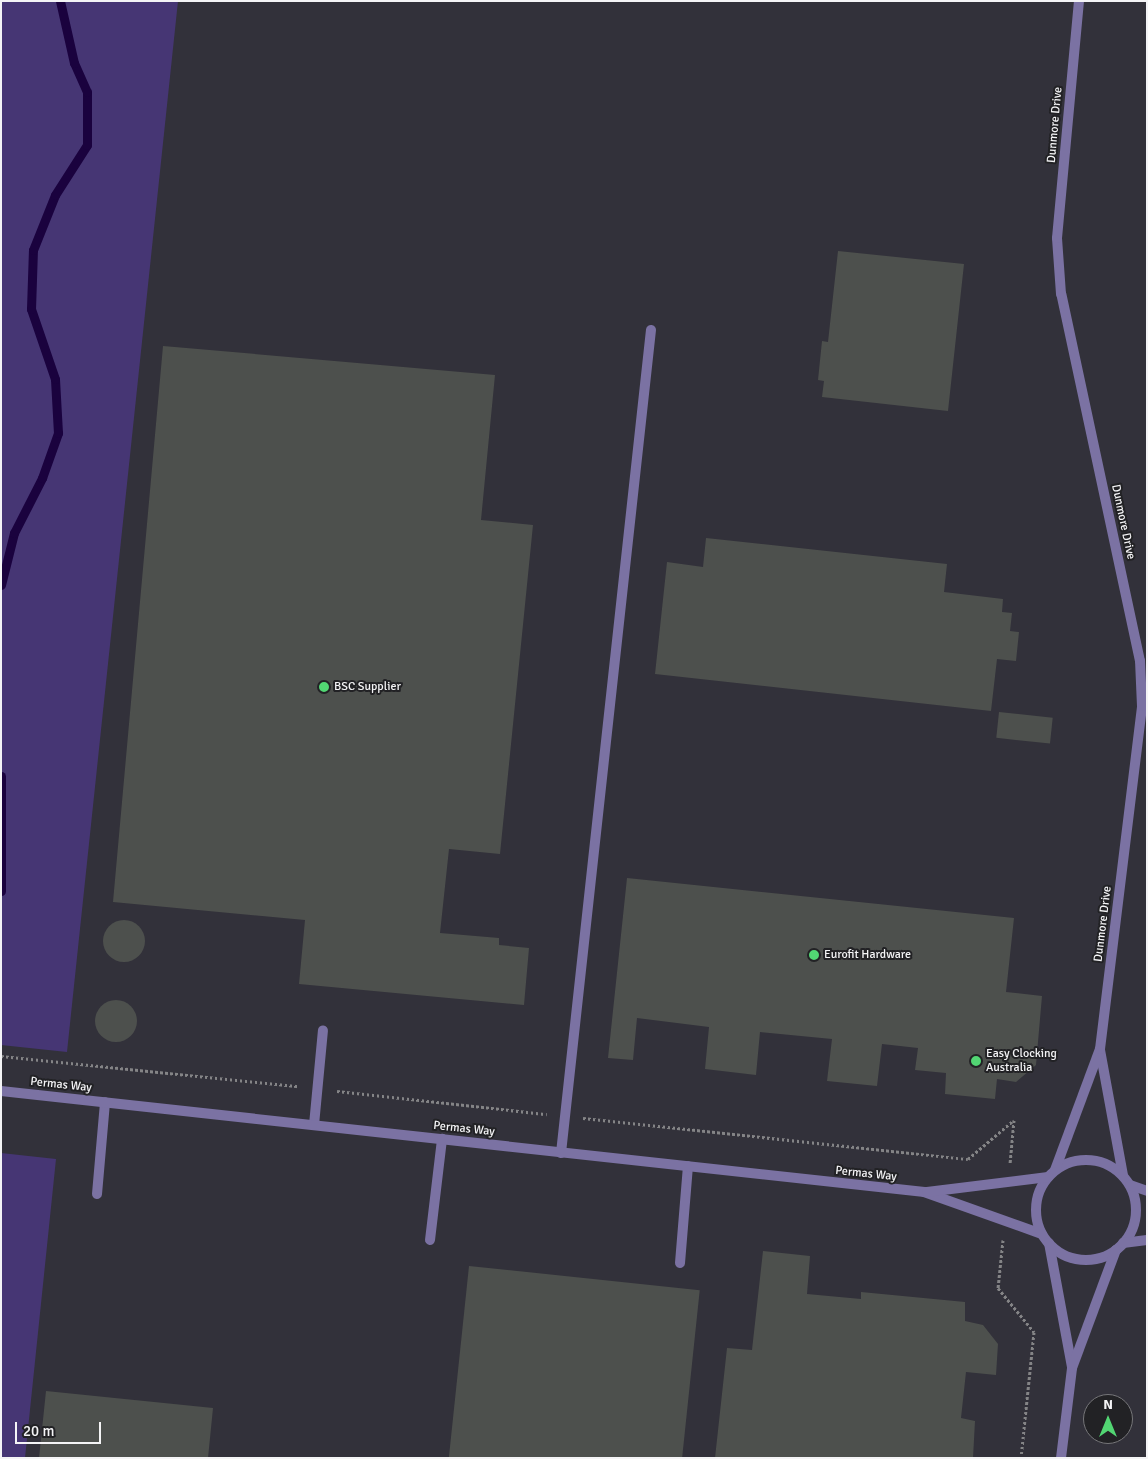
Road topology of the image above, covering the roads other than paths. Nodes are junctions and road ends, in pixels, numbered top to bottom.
1 (1079, 1) edge
2 (651, 330) dead end
3 (323, 1030) dead end
4 (1100, 1049) junction
5 (1, 1091) edge
6 (105, 1102) junction
7 (314, 1125) junction
8 (442, 1139) junction
9 (561, 1152) junction
10 (688, 1166) junction
11 (1052, 1173) junction
12 (1123, 1175) junction
13 (1130, 1185) junction
14 (1147, 1191) edge
15 (924, 1192) junction
16 (97, 1194) dead end
17 (1042, 1234) junction
18 (430, 1240) dead end
19 (1147, 1240) edge
20 (1049, 1243) junction
21 (1120, 1246) junction
22 (680, 1263) dead end
23 (1072, 1368) junction
24 (1061, 1458) edge

1 - 4 street, Dunmore Drive
2 - 9 street
3 - 7 street
4 - 11 street, Dunmore Drive
4 - 12 street, Dunmore Drive
5 - 6 street, Permas Way
6 - 7 street, Permas Way
6 - 16 street
7 - 8 street, Permas Way
8 - 9 street, Permas Way
8 - 18 street
9 - 10 street, Permas Way
10 - 15 street, Permas Way
10 - 22 street
11 - 12 street
11 - 15 street, Permas Way
11 - 17 street
12 - 13 street
13 - 14 street
13 - 21 street
15 - 17 street, Permas Way
17 - 20 street
19 - 21 street
20 - 21 street
20 - 23 street
21 - 23 street
23 - 24 street

